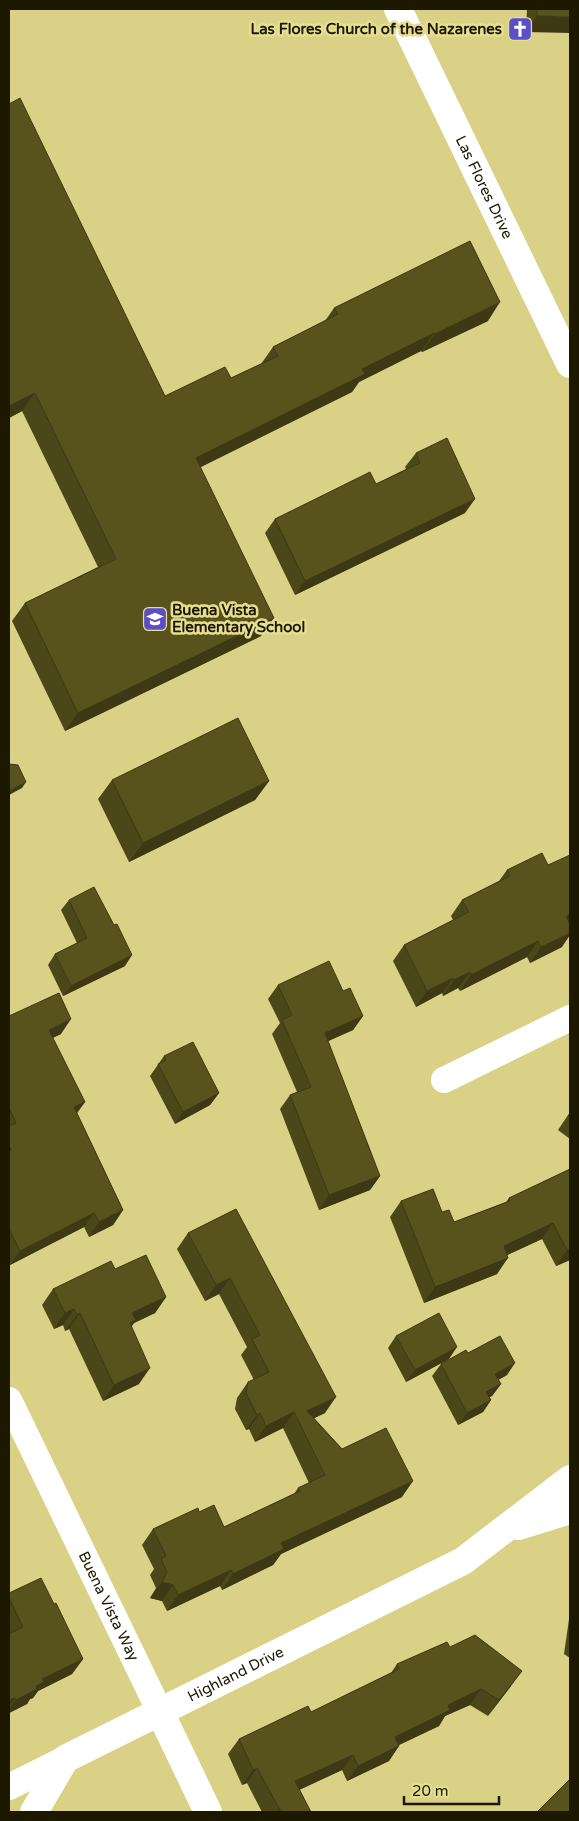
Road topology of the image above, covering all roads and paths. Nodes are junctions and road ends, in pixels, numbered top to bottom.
1 (398, 9) edge
2 (570, 364) edge
3 (570, 1018) edge
4 (444, 1080) dead end
5 (9, 1400) edge
6 (570, 1479) edge
7 (570, 1510) edge
8 (501, 1532) junction
9 (160, 1712) junction
10 (64, 1759) junction
11 (9, 1787) edge
12 (34, 1812) edge
13 (208, 1812) edge

1 - 2 street, Las Flores Drive
3 - 4 street
5 - 9 street, Buena Vista Way
6 - 8 street
7 - 8 street
8 - 9 street, Highland Drive
9 - 10 street, Highland Drive
9 - 13 street, Buena Vista Way
10 - 11 street
10 - 12 street

